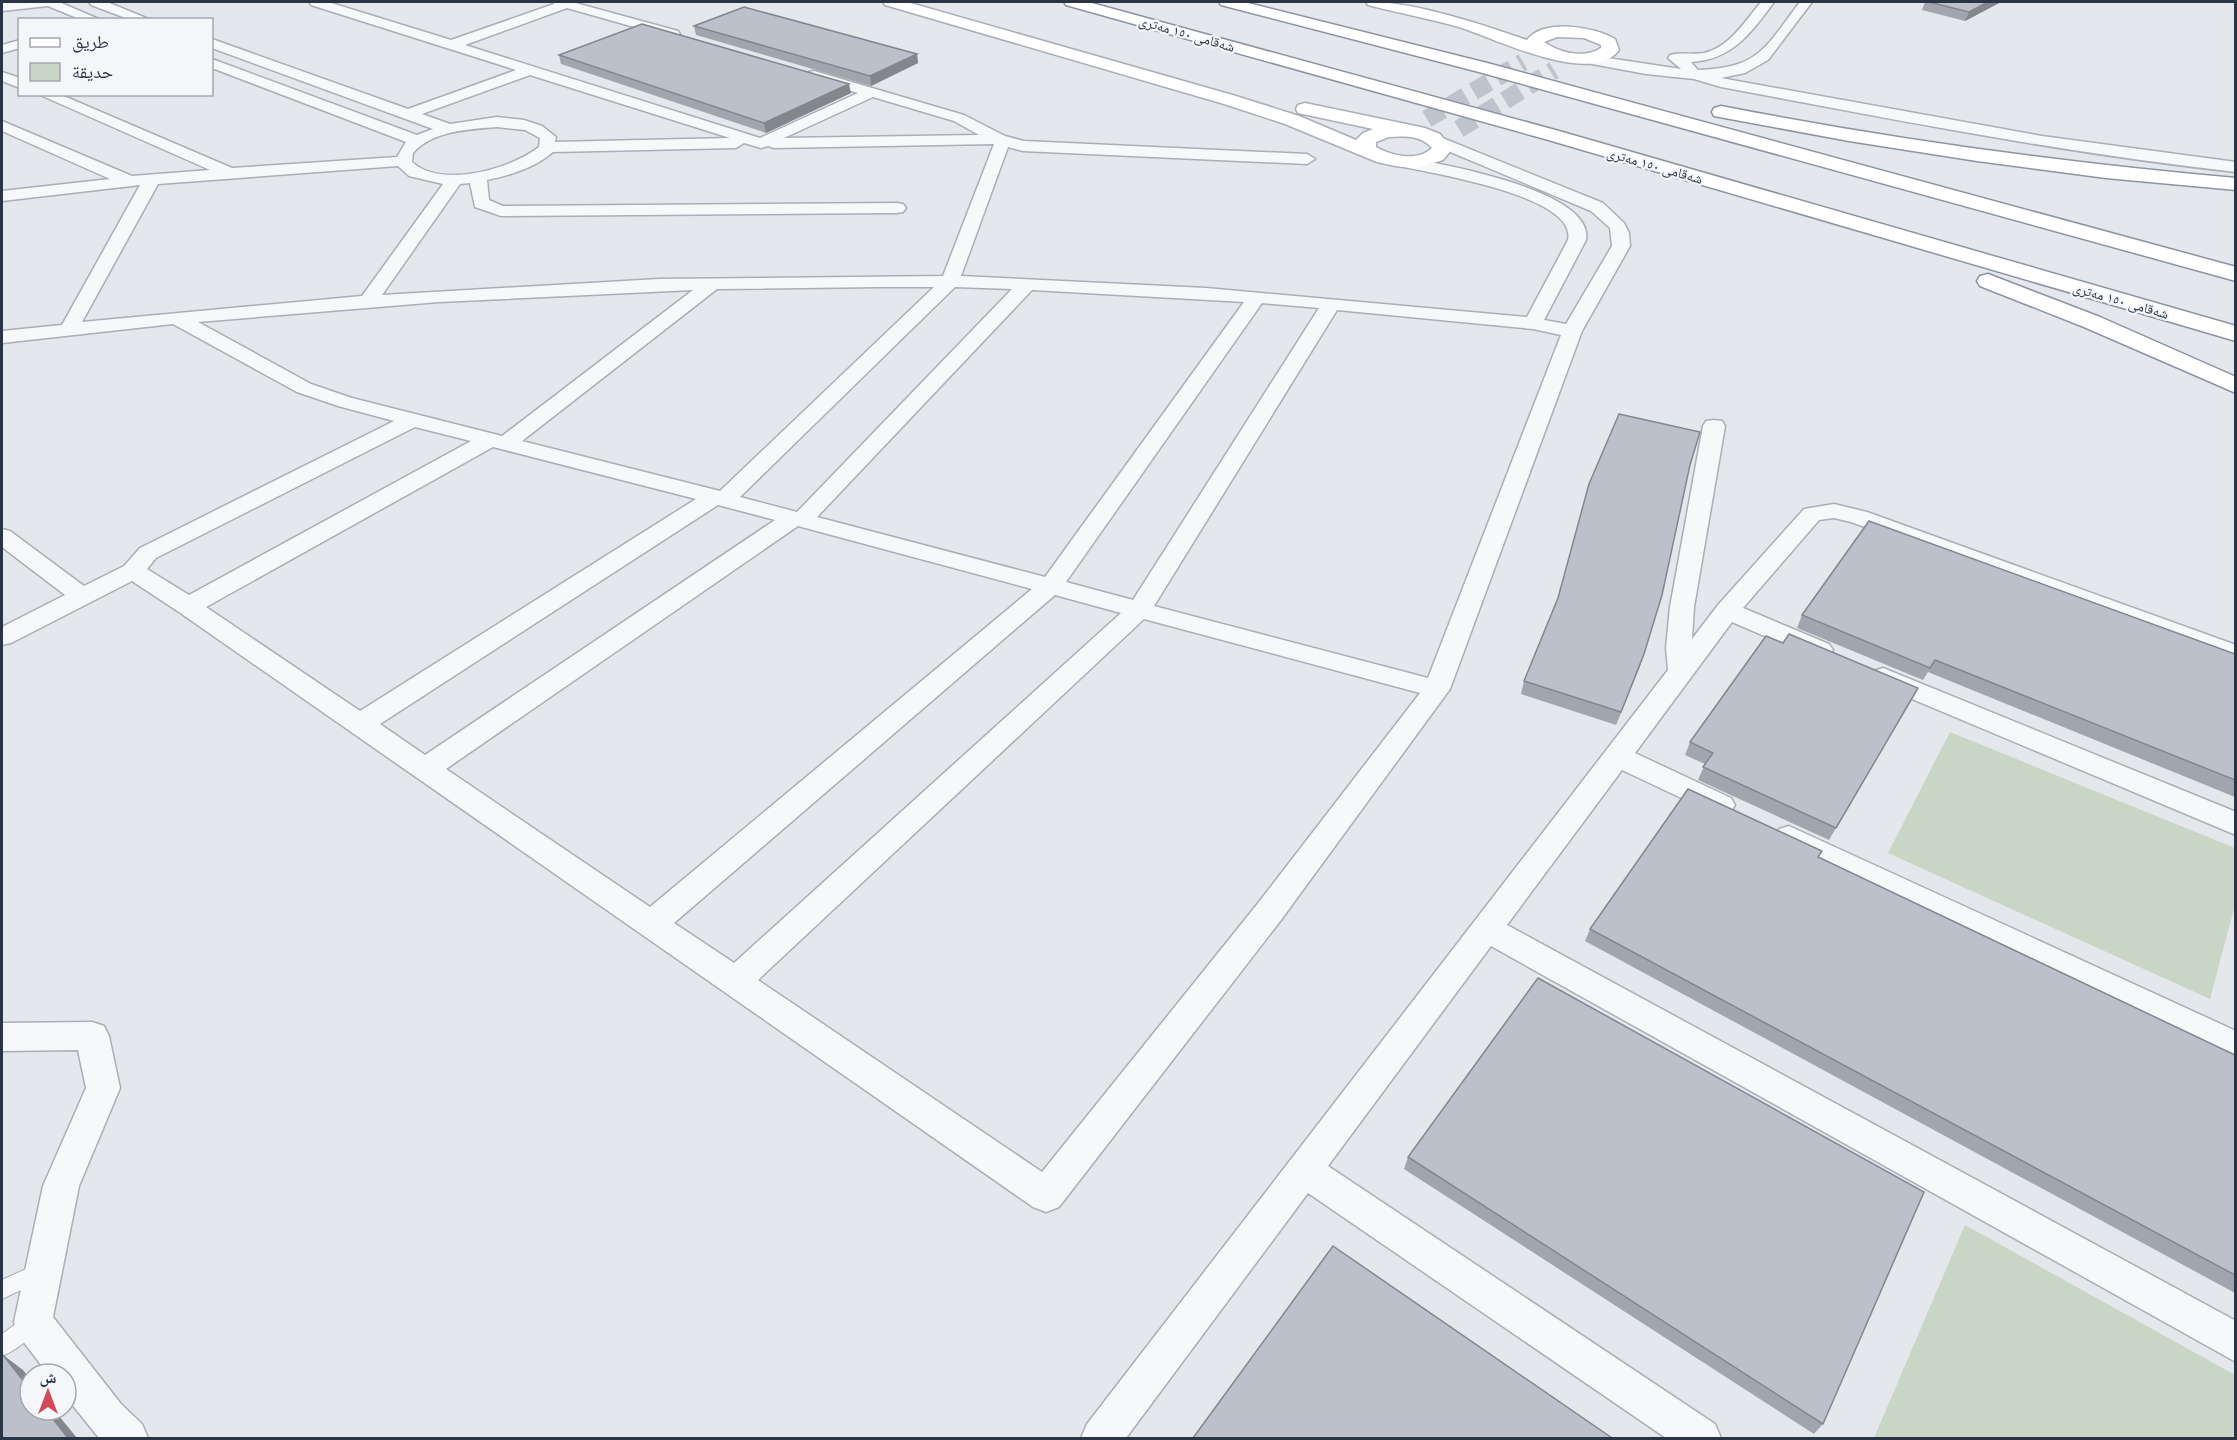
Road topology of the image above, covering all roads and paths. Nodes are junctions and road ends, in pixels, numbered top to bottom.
1 (49, 2) edge
2 (96, 2) edge
3 (316, 2) edge
4 (891, 2) edge
5 (938, 2) edge
6 (1072, 2) edge
7 (1227, 2) edge
8 (1374, 2) edge
9 (1423, 2) edge
10 (1767, 2) edge
11 (1806, 2) edge
12 (563, 3) edge
13 (2, 7) edge
14 (90, 18) edge
15 (140, 18) edge
16 (1509, 22) dead end
17 (1529, 26) tunnel mouth
18 (1570, 32) junction
19 (691, 39) edge
20 (213, 43) edge
21 (18, 45) edge
22 (451, 45) junction
23 (2, 49) edge
24 (1543, 51) junction
25 (1661, 56) dead end
26 (1581, 58) junction
27 (1680, 59) junction
28 (1523, 62) tunnel mouth
29 (213, 63) edge
30 (1485, 68) junction
31 (528, 70) junction
32 (1554, 70) tunnel mouth
33 (804, 72) edge
34 (1694, 74) junction
35 (2, 76) edge
36 (18, 83) edge
37 (872, 92) junction
38 (50, 96) edge
39 (408, 114) junction
40 (1427, 119) tunnel mouth
41 (2, 126) edge
42 (448, 129) junction
43 (1459, 129) tunnel mouth
44 (1396, 131) junction
45 (1001, 140) junction
46 (419, 141) junction
47 (1441, 144) junction
48 (548, 147) junction
49 (753, 152) junction
50 (933, 152) dead end
51 (1373, 154) junction
52 (1307, 159) dead end
53 (403, 161) junction
54 (1396, 161) junction
55 (531, 162) junction
56 (2235, 167) edge
57 (229, 173) junction
58 (478, 177) junction
59 (152, 179) junction
60 (455, 179) junction
61 (129, 181) junction
62 (2235, 184) edge
63 (2, 196) edge
64 (897, 208) dead end
65 (1805, 209) junction
66 (2235, 274) edge
67 (950, 282) junction
68 (712, 284) junction
69 (1027, 284) junction
70 (1257, 297) junction
71 (369, 300) junction
72 (1332, 303) junction
73 (176, 318) junction
74 (1533, 323) junction
75 (69, 329) junction
76 (1572, 331) junction
77 (2235, 334) edge
78 (2, 337) edge
79 (2235, 386) edge
80 (414, 419) junction
81 (1714, 426) dead end
82 (499, 441) junction
83 (719, 498) junction
84 (798, 519) junction
85 (2, 536) edge
86 (133, 571) junction
87 (1051, 586) junction
88 (83, 597) junction
89 (188, 606) junction
90 (1139, 610) junction
91 (1727, 612) junction
92 (2, 637) edge
93 (2235, 654) edge
94 (1670, 687) junction
95 (1437, 689) junction
96 (360, 724) junction
97 (1617, 756) junction
98 (425, 769) junction
99 (2235, 824) edge
100 (651, 924) junction
101 (1487, 929) junction
102 (735, 982) junction
103 (2, 1037) edge
104 (2235, 1047) edge
105 (1304, 1170) junction
106 (44, 1269) junction
107 (2, 1290) edge
108 (33, 1322) junction
109 (2235, 1342) edge
110 (2, 1346) edge
111 (128, 1438) edge
112 (1101, 1438) edge
113 (1701, 1438) edge

1 - 13 street
1 - 14 street
2 - 15 street
3 - 22 street
4 - 51 main road
5 - 44 main road
6 - 65 main road, شەقامی ١٥٠ مەتری
7 - 30 main road
8 - 24 main road
9 - 16 main road
10 - 27 street
11 - 34 street
12 - 19 street
12 - 22 street
17 - 18 main road
18 - 24 main road
18 - 26 main road
20 - 39 street
21 - 23 street
22 - 31 street
24 - 26 main road
24 - 28 main road
25 - 27 street
26 - 32 main road
26 - 34 street
27 - 34 street
29 - 46 street
30 - 62 main road
30 - 66 main road
31 - 39 street
31 - 49 street
33 - 37 street
34 - 56 street
35 - 36 street
37 - 45 street
37 - 49 street
38 - 57 street
39 - 42 street
40 - 44 main road
41 - 61 street
42 - 46 street
42 - 48 street
43 - 47 main road
44 - 47 main road
44 - 51 main road
45 - 49 street
45 - 52 street
45 - 67 street
46 - 53 street
47 - 54 main road
47 - 76 street
48 - 49 street
48 - 55 street
49 - 50 street
49 - 55 street
51 - 54 main road
53 - 57 street
53 - 60 street
54 - 74 street
55 - 58 street
57 - 59 street
58 - 60 street
58 - 64 street
59 - 61 street
59 - 75 street
60 - 71 street
61 - 63 street
65 - 77 main road, شەقامی ١٥٠ مەتری
65 - 79 main road
67 - 68 street
67 - 69 street
67 - 83 street
68 - 71 street
68 - 82 street
69 - 70 street
69 - 84 street
70 - 72 street
70 - 87 street
71 - 73 street
72 - 74 street
72 - 90 street
73 - 75 street
73 - 80 street
74 - 76 street
75 - 78 street
76 - 95 street
80 - 82 street
80 - 86 street
81 - 94 street
82 - 83 street
82 - 89 street
83 - 84 street
83 - 96 street
84 - 87 street
84 - 98 street
85 - 88 street
86 - 88 street
86 - 89 street
87 - 90 street
87 - 100 street
88 - 92 street
89 - 96 street
90 - 95 street
90 - 102 street
91 - 93 street
91 - 94 street
91 - 99 street
94 - 97 street
95 - 102 street
96 - 98 street
97 - 101 street
97 - 104 street
98 - 100 street
100 - 102 street
101 - 105 street
101 - 109 street
103 - 106 street
105 - 112 street
105 - 113 street
106 - 107 lane
106 - 108 street
108 - 110 lane
108 - 111 street

